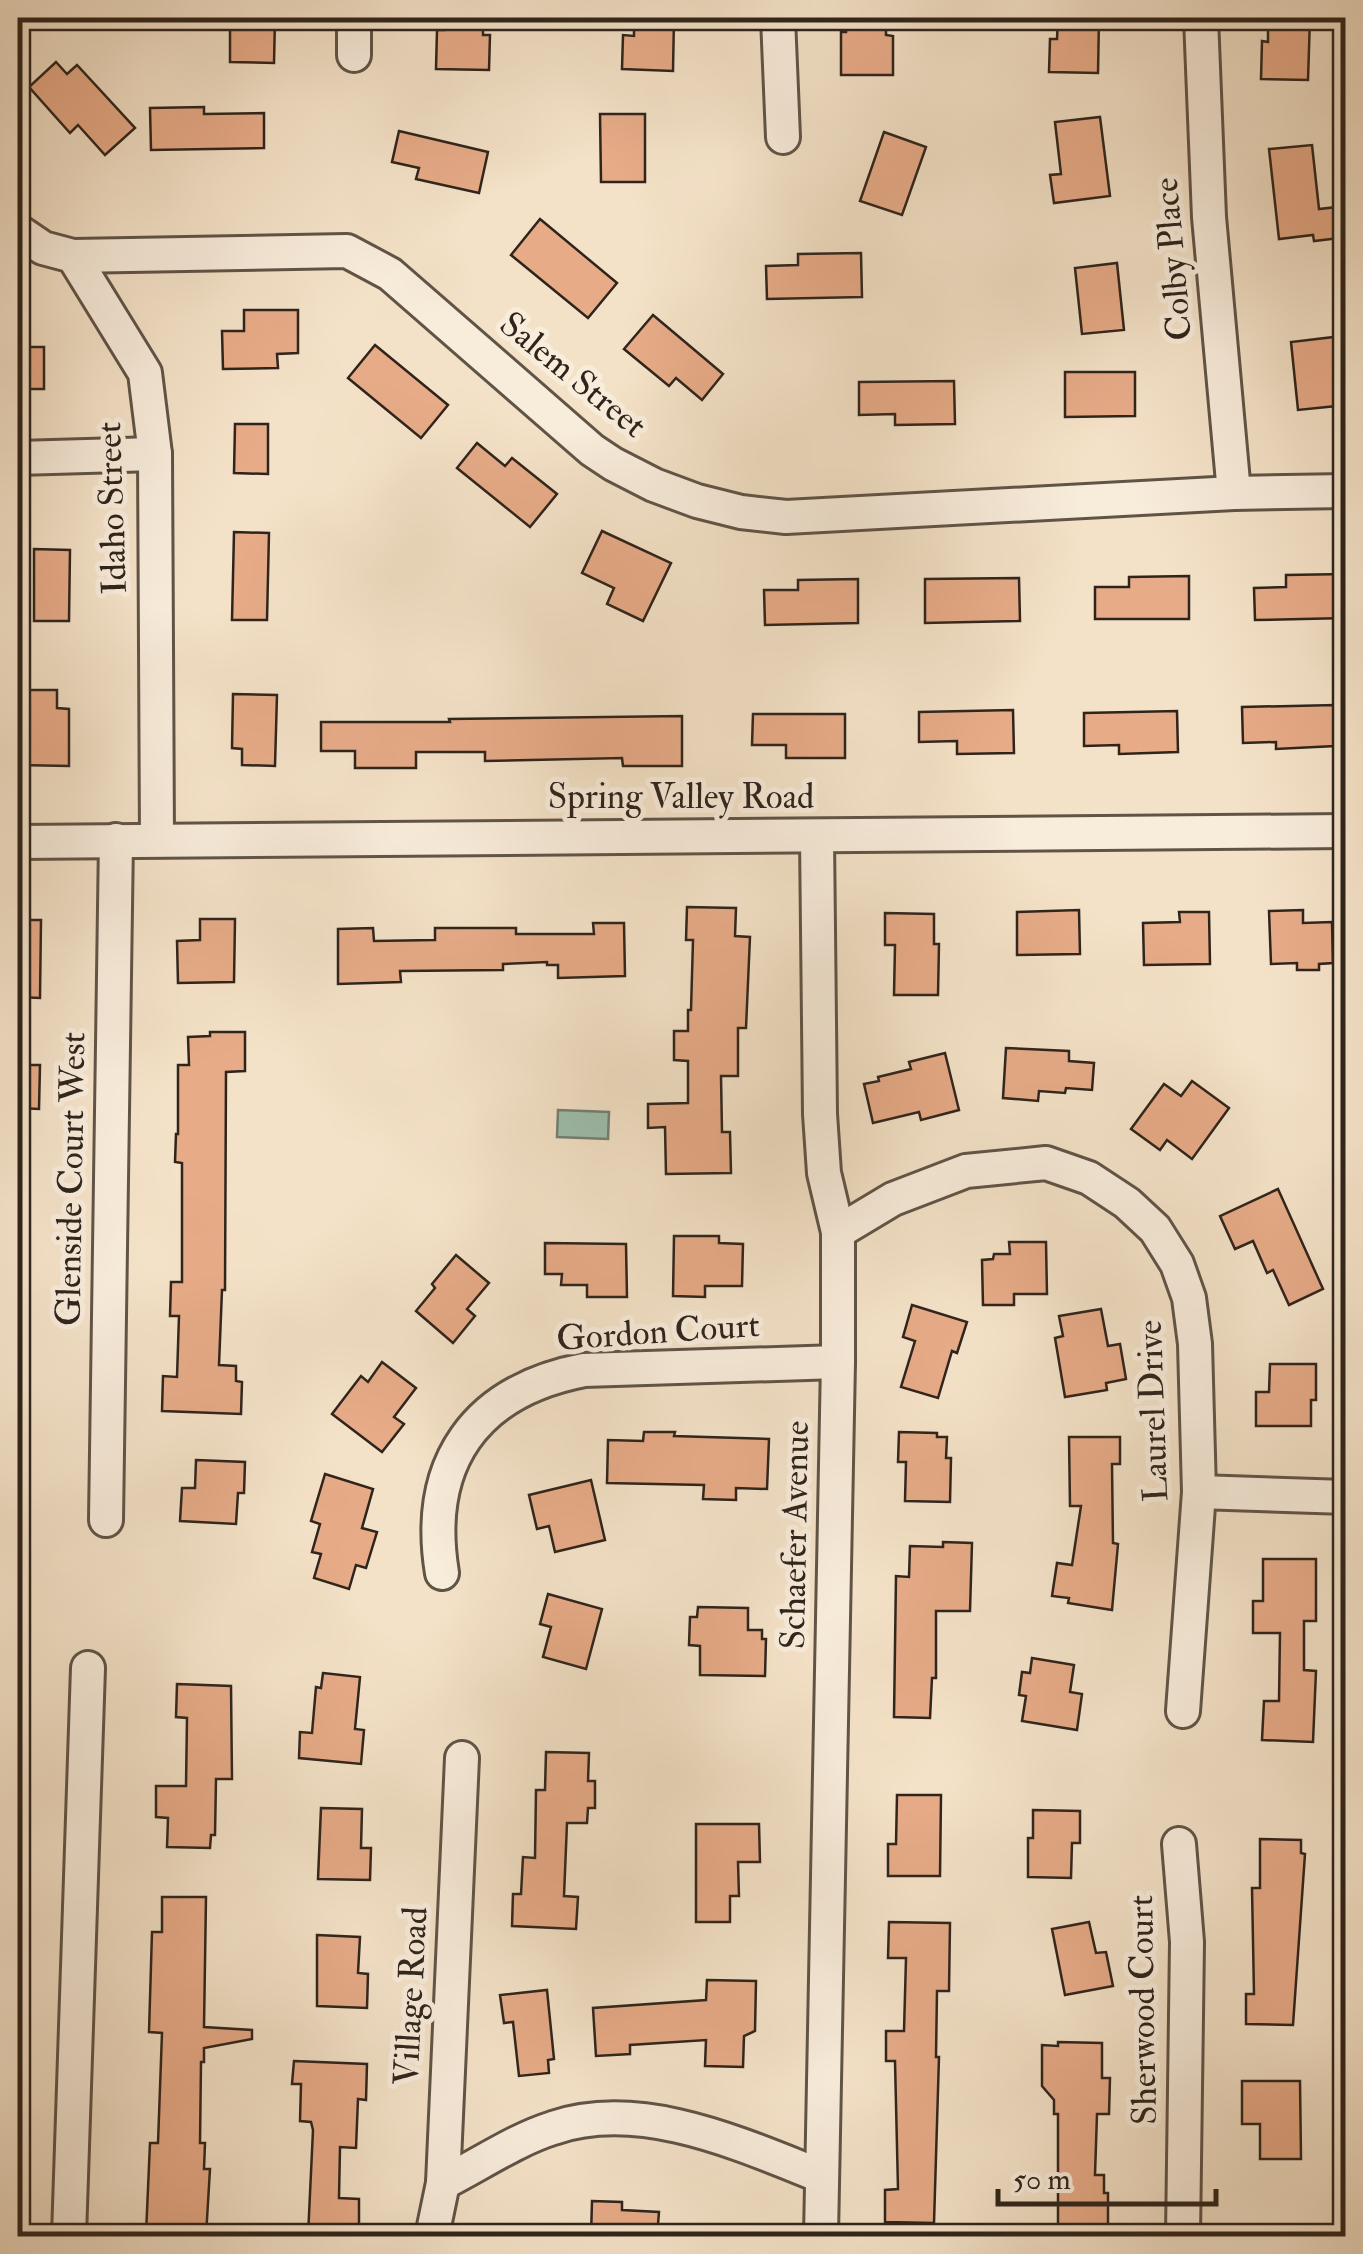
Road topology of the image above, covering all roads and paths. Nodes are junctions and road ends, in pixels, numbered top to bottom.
1 (354, 18) edge
2 (778, 18) edge
3 (1201, 18) edge
4 (354, 54) dead end
5 (783, 138) dead end
6 (18, 232) edge
7 (73, 256) junction
8 (155, 454) junction
9 (18, 458) edge
10 (1346, 491) edge
11 (1234, 492) junction
12 (1346, 831) edge
13 (818, 836) junction
14 (116, 840) junction
15 (157, 840) junction
16 (18, 842) edge
17 (838, 1232) junction
18 (838, 1362) junction
19 (1198, 1492) junction
20 (1346, 1497) edge
21 (106, 1520) dead end
22 (442, 1572) dead end
23 (88, 1668) dead end
24 (1182, 1711) dead end
25 (462, 1758) dead end
26 (1179, 1844) dead end
27 (821, 2176) junction
28 (442, 2184) junction
29 (69, 2236) edge
30 (432, 2236) edge
31 (820, 2236) edge
32 (1182, 2236) edge

1 - 4 street
2 - 5 street
3 - 11 street, Colby Place
6 - 7 street
7 - 8 street, Idaho Street
7 - 11 street, Salem Street
8 - 9 street
8 - 15 street, Idaho Street
10 - 11 street, Salem Street
12 - 13 street, Spring Valley Road
13 - 15 street, Spring Valley Road
13 - 17 street, Schaefer Avenue
14 - 15 street, Spring Valley Road
14 - 16 street, Spring Valley Road
14 - 21 street, Glenside Court West
17 - 18 street, Schaefer Avenue
17 - 19 street, Laurel Drive
18 - 22 street, Gordon Court
18 - 27 street, Schaefer Avenue
19 - 20 street
19 - 24 street, Laurel Drive
23 - 29 street
25 - 28 street, Village Road
26 - 32 street, Sherwood Court
27 - 28 street
27 - 31 street, Schaefer Avenue
28 - 30 street, Village Road

